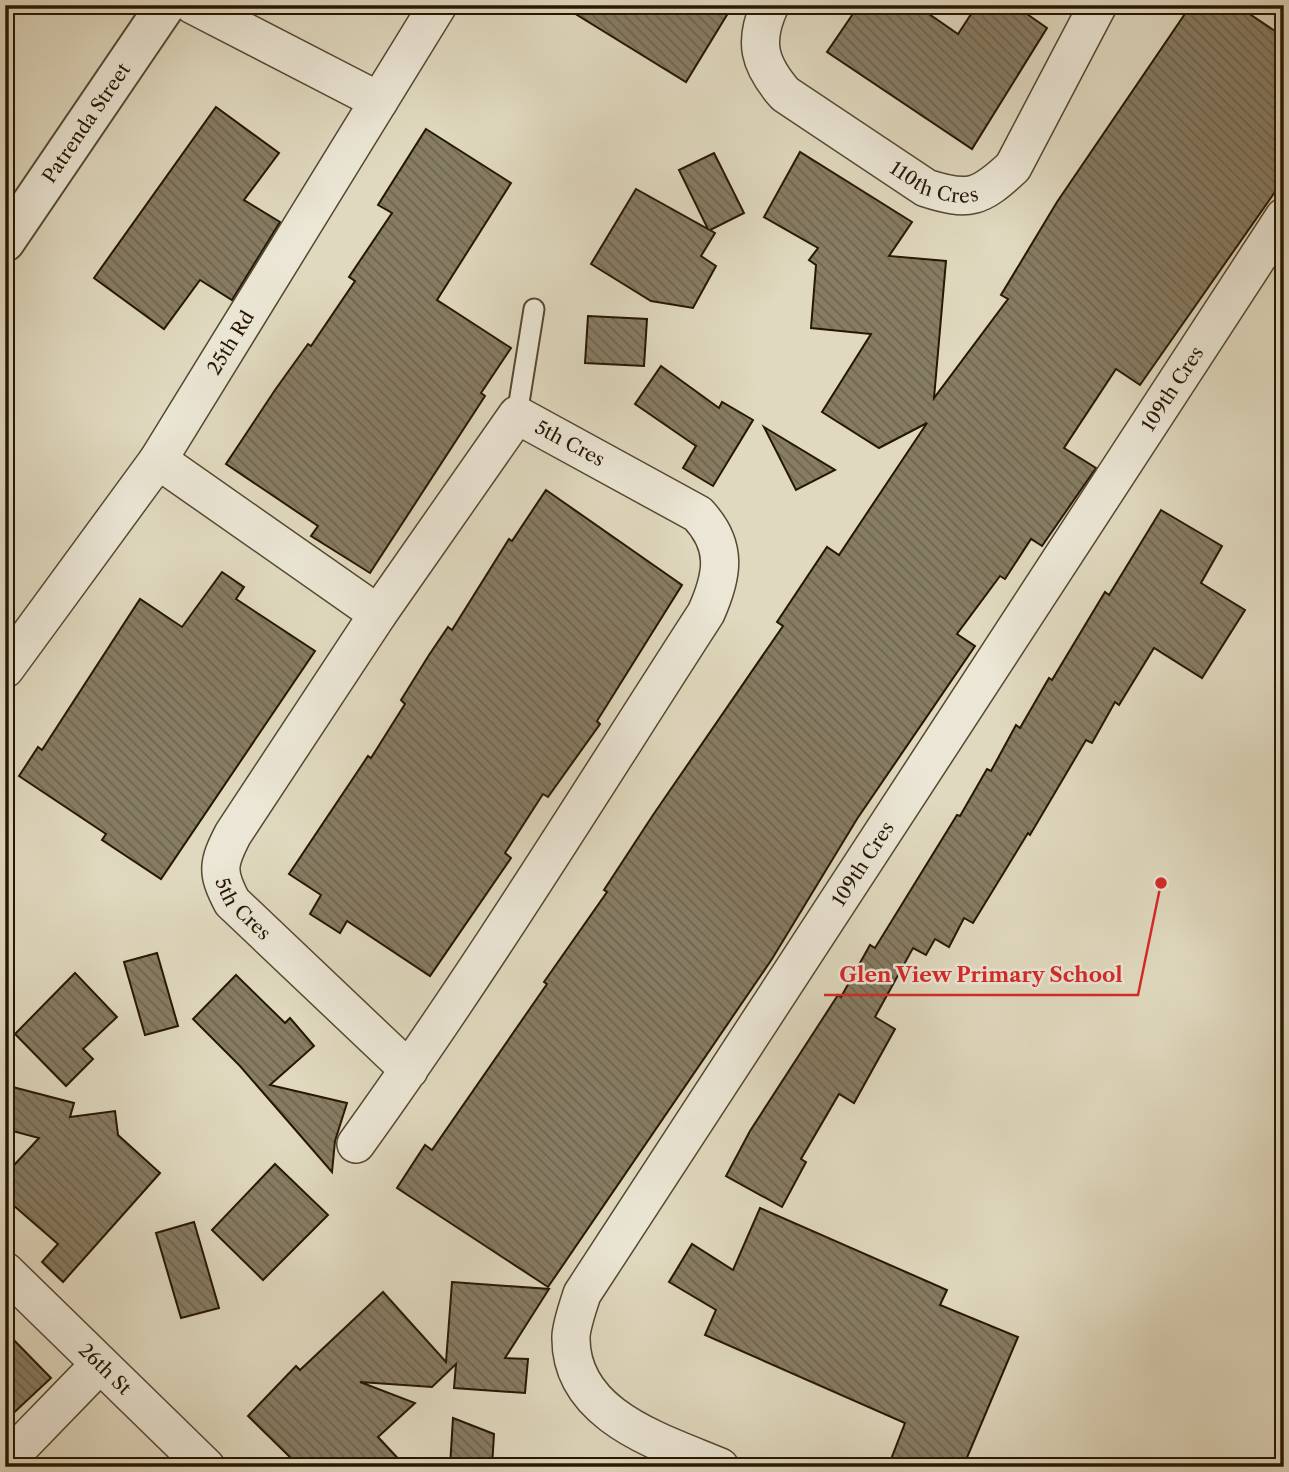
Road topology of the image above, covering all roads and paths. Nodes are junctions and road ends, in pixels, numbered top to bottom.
1 (166, 5) edge
2 (193, 5) edge
3 (438, 5) edge
4 (770, 5) edge
5 (1098, 5) edge
6 (379, 101) junction
7 (1284, 217) edge
8 (5, 242) edge
9 (534, 309) dead end
10 (517, 415) junction
11 (158, 460) junction
12 (378, 614) junction
13 (5, 669) edge
14 (409, 1070) junction
15 (356, 1144) dead end
16 (5, 1271) edge
17 (99, 1365) junction
18 (5, 1462) edge
19 (206, 1467) edge
20 (720, 1467) edge

1 - 8 street, Patrenda Street
2 - 6 street
3 - 6 street, 25th Rd
4 - 5 street, 110th Cres
6 - 11 street, 25th Rd
7 - 20 street, 109th Cres
9 - 10 lane
10 - 12 street, 5th Cres
10 - 14 street, 5th Cres
11 - 12 street
11 - 13 street, 25th Rd
12 - 14 street, 5th Cres
14 - 15 street
16 - 17 street, 26th St
17 - 18 street
17 - 19 street, 26th St

